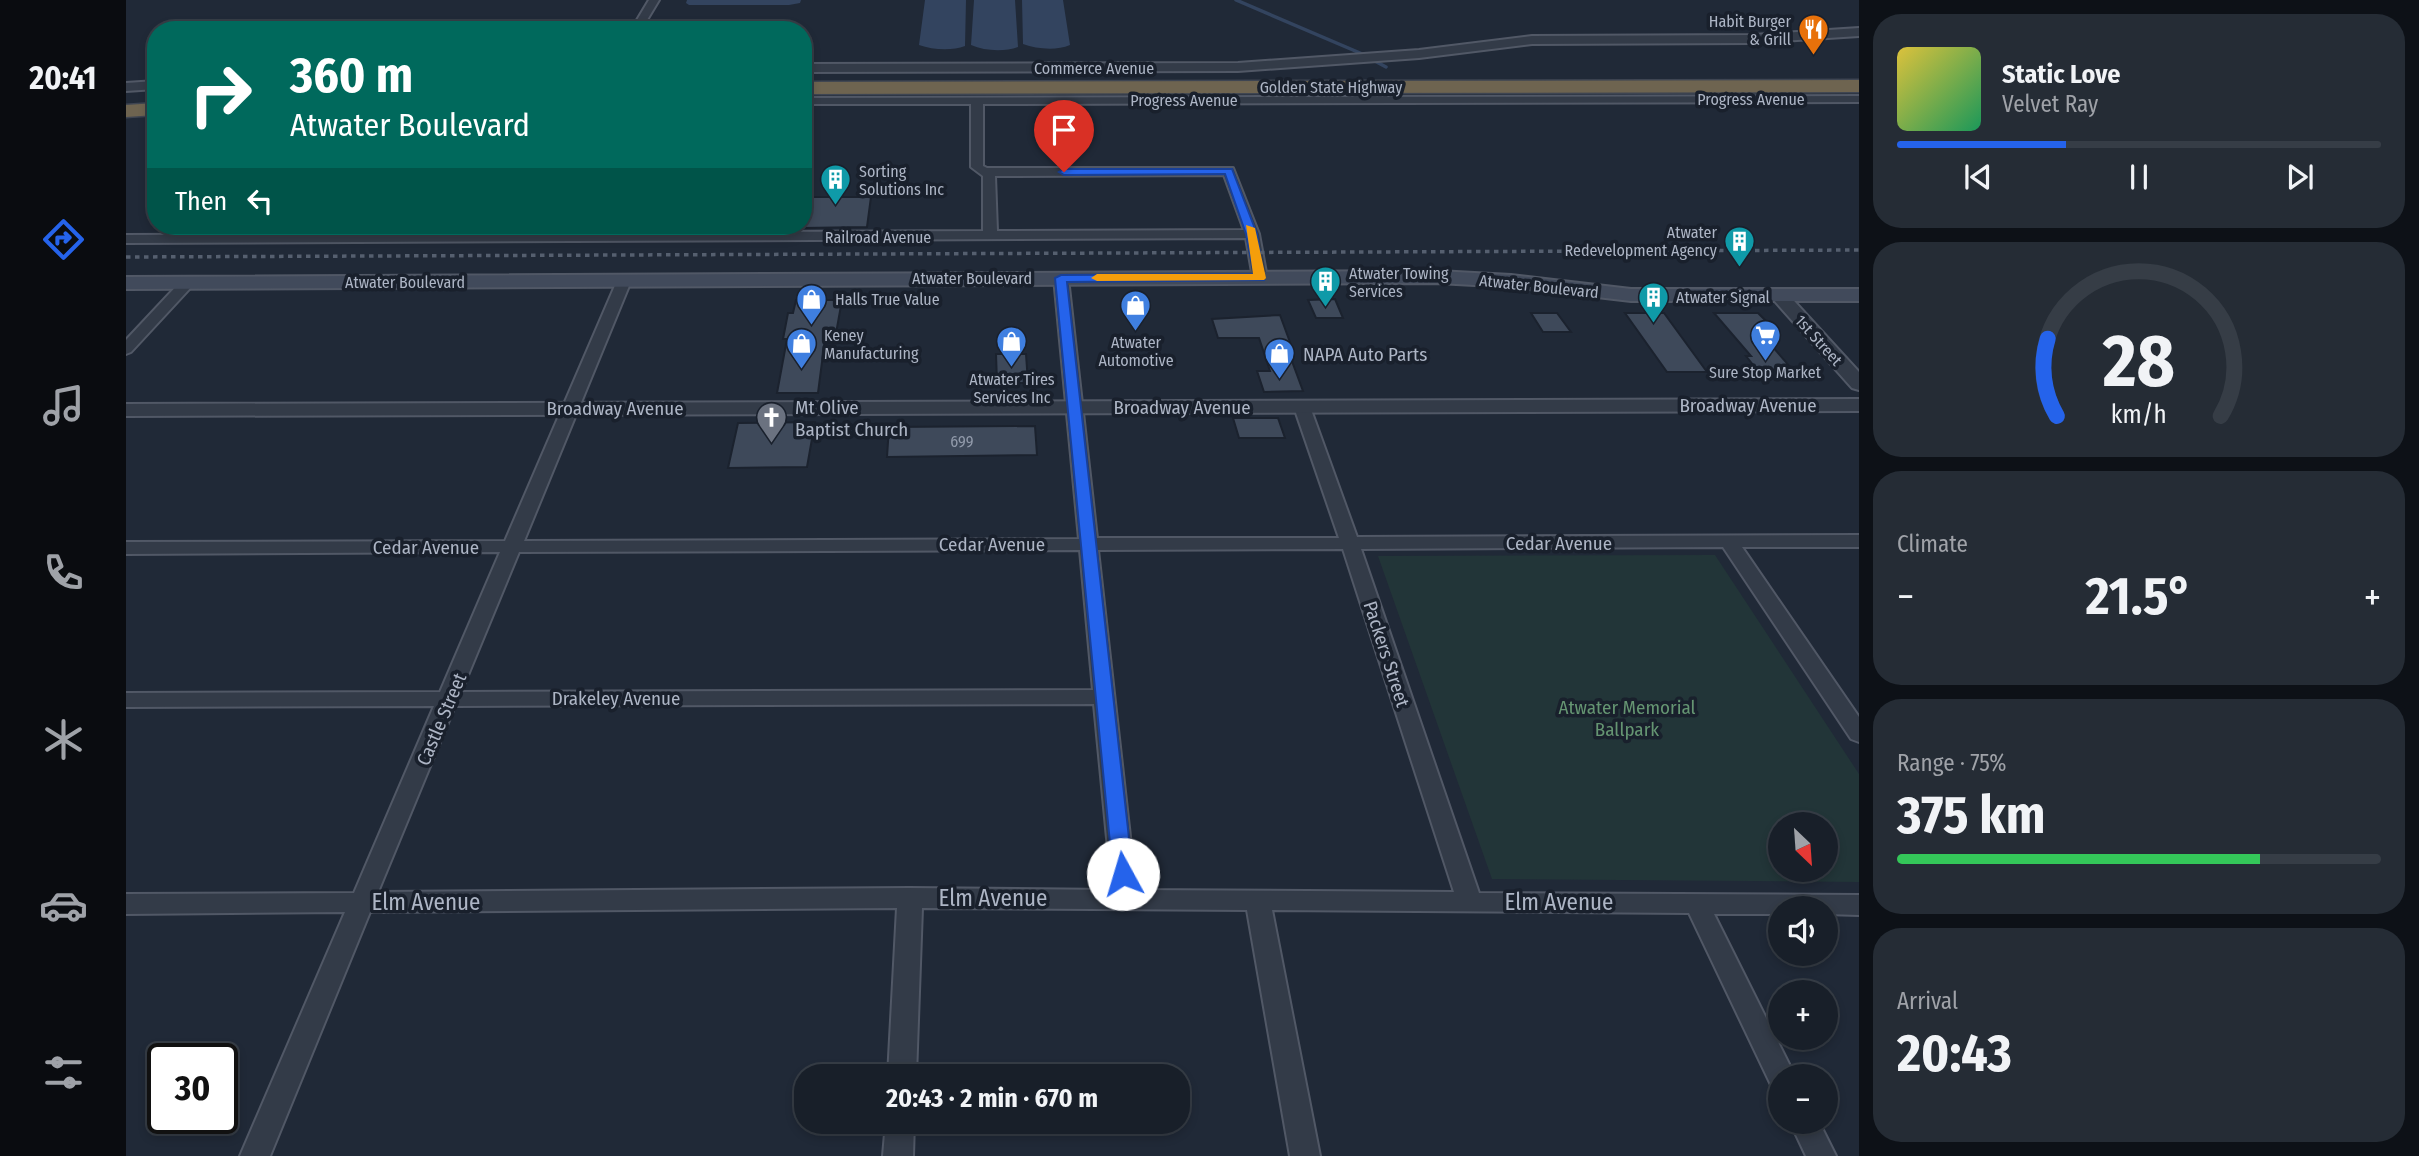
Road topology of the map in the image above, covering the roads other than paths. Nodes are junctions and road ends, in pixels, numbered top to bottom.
1 (654, 0) edge
2 (641, 21) edge
3 (1859, 25) edge
4 (1859, 32) edge
5 (1384, 56) junction
6 (812, 68) edge
7 (1859, 74) edge
8 (812, 76) edge
9 (147, 86) edge
10 (1859, 86) edge
11 (126, 87) edge
12 (812, 89) edge
13 (147, 98) edge
14 (1859, 99) edge
15 (126, 100) edge
16 (812, 101) edge
17 (977, 101) junction
18 (147, 110) edge
19 (126, 111) edge
20 (983, 172) junction
21 (1252, 234) junction
22 (351, 235) edge
23 (802, 235) edge
24 (990, 237) junction
25 (126, 239) edge
26 (1061, 278) junction
27 (1260, 278) junction
28 (624, 281) junction
29 (126, 282) edge
30 (188, 282) junction
31 (1779, 295) junction
32 (1859, 295) edge
33 (126, 349) edge
34 (1859, 384) edge
35 (1859, 405) edge
36 (1076, 407) junction
37 (1302, 407) junction
38 (571, 409) junction
39 (126, 410) edge
40 (1859, 541) edge
41 (1729, 542) junction
42 (1350, 543) junction
43 (1089, 544) junction
44 (514, 546) junction
45 (126, 548) edge
46 (1106, 697) junction
47 (450, 699) junction
48 (126, 700) edge
49 (1859, 734) edge
50 (911, 898) junction
51 (1125, 899) junction
52 (1258, 900) junction
53 (362, 902) junction
54 (1470, 902) junction
55 (1696, 903) junction
56 (126, 904) edge
57 (1859, 905) edge
58 (903, 1064) edge
59 (1775, 1064) edge
60 (899, 1134) edge
61 (1810, 1134) edge
62 (255, 1156) edge
63 (898, 1156) edge
64 (1305, 1156) edge
65 (1821, 1156) edge

1 - 2 street
3 - 5 street, Commerce Avenue
4 - 5 street, Commerce Avenue
5 - 6 street, Commerce Avenue
7 - 8 highway, Golden State Highway
9 - 11 street
10 - 12 highway, Golden State Highway
13 - 15 highway
14 - 17 street, Progress Avenue
16 - 17 street, Progress Avenue
17 - 20 street
18 - 19 highway
20 - 21 street
20 - 24 street
21 - 24 street, Railroad Avenue
21 - 27 street
22 - 25 street, Railroad Avenue
23 - 24 street, Railroad Avenue
26 - 27 main road, Atwater Boulevard
26 - 28 main road, Atwater Boulevard
26 - 36 street
27 - 31 main road, Atwater Boulevard
28 - 30 main road, Atwater Boulevard
28 - 38 street, Castle Street
29 - 30 main road, Atwater Boulevard
30 - 33 street
31 - 32 main road, Atwater Boulevard
31 - 34 street, 1st Street
35 - 37 street, Broadway Avenue
36 - 37 street, Broadway Avenue
36 - 38 street, Broadway Avenue
36 - 43 street
37 - 42 street, Packers Street
38 - 39 street, Broadway Avenue
38 - 44 street, Castle Street
40 - 41 street, Cedar Avenue
41 - 42 street, Cedar Avenue
41 - 49 street
42 - 43 street, Cedar Avenue
42 - 54 street, Packers Street
43 - 44 street, Cedar Avenue
43 - 46 street
44 - 45 street, Cedar Avenue
44 - 47 street, Castle Street
46 - 47 street, Drakeley Avenue
46 - 51 street
47 - 48 street, Drakeley Avenue
47 - 53 street, Castle Street
50 - 51 street, Elm Avenue
50 - 53 street, Elm Avenue
50 - 58 street
51 - 52 street, Elm Avenue
52 - 54 street, Elm Avenue
52 - 64 street
53 - 56 street, Elm Avenue
53 - 62 street, Castle Street
54 - 55 street, Elm Avenue
55 - 57 street, Elm Avenue
55 - 59 street
60 - 63 street
61 - 65 street

